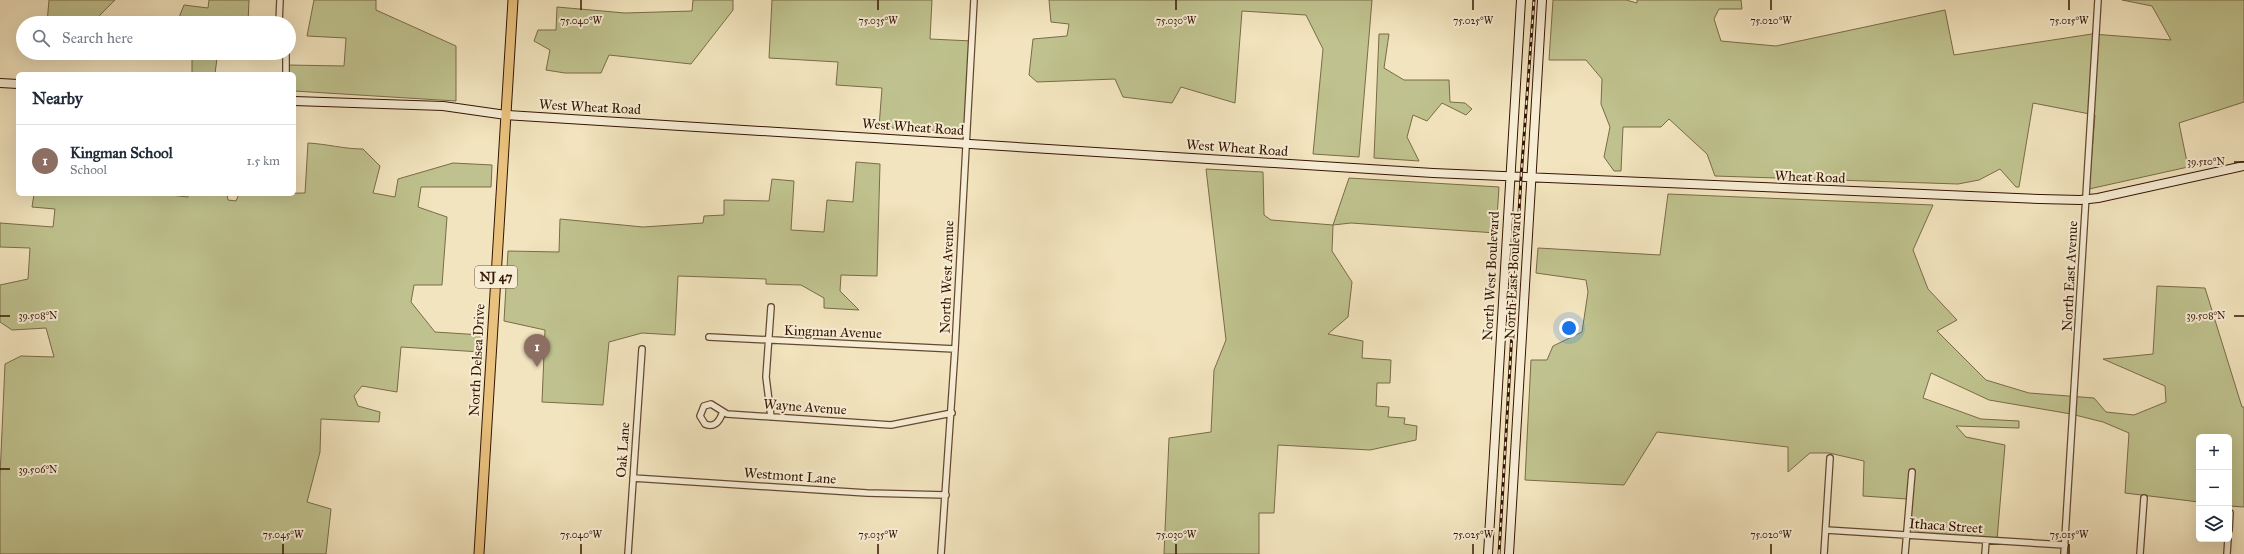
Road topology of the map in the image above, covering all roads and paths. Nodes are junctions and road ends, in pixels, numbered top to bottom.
1 (280, 0) edge
2 (512, 0) edge
3 (974, 0) edge
4 (1520, 0) edge
5 (1542, 0) edge
6 (2098, 0) edge
7 (279, 16) edge
8 (286, 60) edge
9 (286, 72) edge
10 (0, 82) edge
11 (16, 84) edge
12 (296, 101) edge
13 (506, 115) junction
14 (965, 143) junction
15 (2244, 166) edge
16 (1510, 177) junction
17 (1531, 178) junction
18 (2087, 200) junction
19 (771, 307) dead end
20 (709, 337) dead end
21 (770, 341) junction
22 (642, 348) dead end
23 (956, 349) junction
24 (952, 413) junction
25 (722, 414) dead end
26 (771, 417) junction
27 (1830, 458) dead end
28 (1912, 472) dead end
29 (633, 478) junction
30 (946, 495) junction
31 (2144, 498) dead end
32 (1826, 530) junction
33 (1906, 536) junction
34 (1986, 541) junction
35 (2228, 542) edge
36 (2065, 545) junction
37 (479, 554) edge
38 (628, 554) edge
39 (942, 554) edge
40 (1488, 554) edge
41 (1509, 554) edge
42 (1824, 554) edge
43 (1905, 554) edge
44 (1985, 554) edge
45 (2064, 554) edge
46 (2140, 554) edge
47 (2228, 554) edge

1 - 7 street
2 - 13 main road, North Delsea Drive / NJ 47
3 - 14 street, North West Avenue
4 - 16 street, North West Boulevard
5 - 17 street, North East Boulevard
6 - 18 street, North East Avenue
8 - 9 street
10 - 11 street
12 - 13 street, West Wheat Road
13 - 14 street, West Wheat Road
13 - 37 main road, North Delsea Drive / NJ 47
14 - 16 street, West Wheat Road
14 - 23 street, North West Avenue
15 - 18 street, Wheat Road
16 - 17 street, West Wheat Road
16 - 40 street, North West Boulevard
17 - 18 street, Wheat Road
17 - 41 street, North East Boulevard
18 - 36 street, North East Avenue
19 - 21 street
20 - 21 street, Kingman Avenue
21 - 23 street, Kingman Avenue
21 - 26 street
22 - 29 street, Oak Lane
23 - 24 street, North West Avenue
24 - 26 street, Wayne Avenue
24 - 30 street, North West Avenue
25 - 26 street, Wayne Avenue
27 - 32 street
28 - 33 street
29 - 30 street, Westmont Lane
29 - 38 street, Oak Lane
30 - 39 street, North West Avenue
31 - 46 street
32 - 33 street, Ithaca Street
32 - 42 street
33 - 34 street, Ithaca Street
33 - 43 street
34 - 36 street, Ithaca Street
34 - 44 street
35 - 47 street
36 - 45 street, North East Avenue

